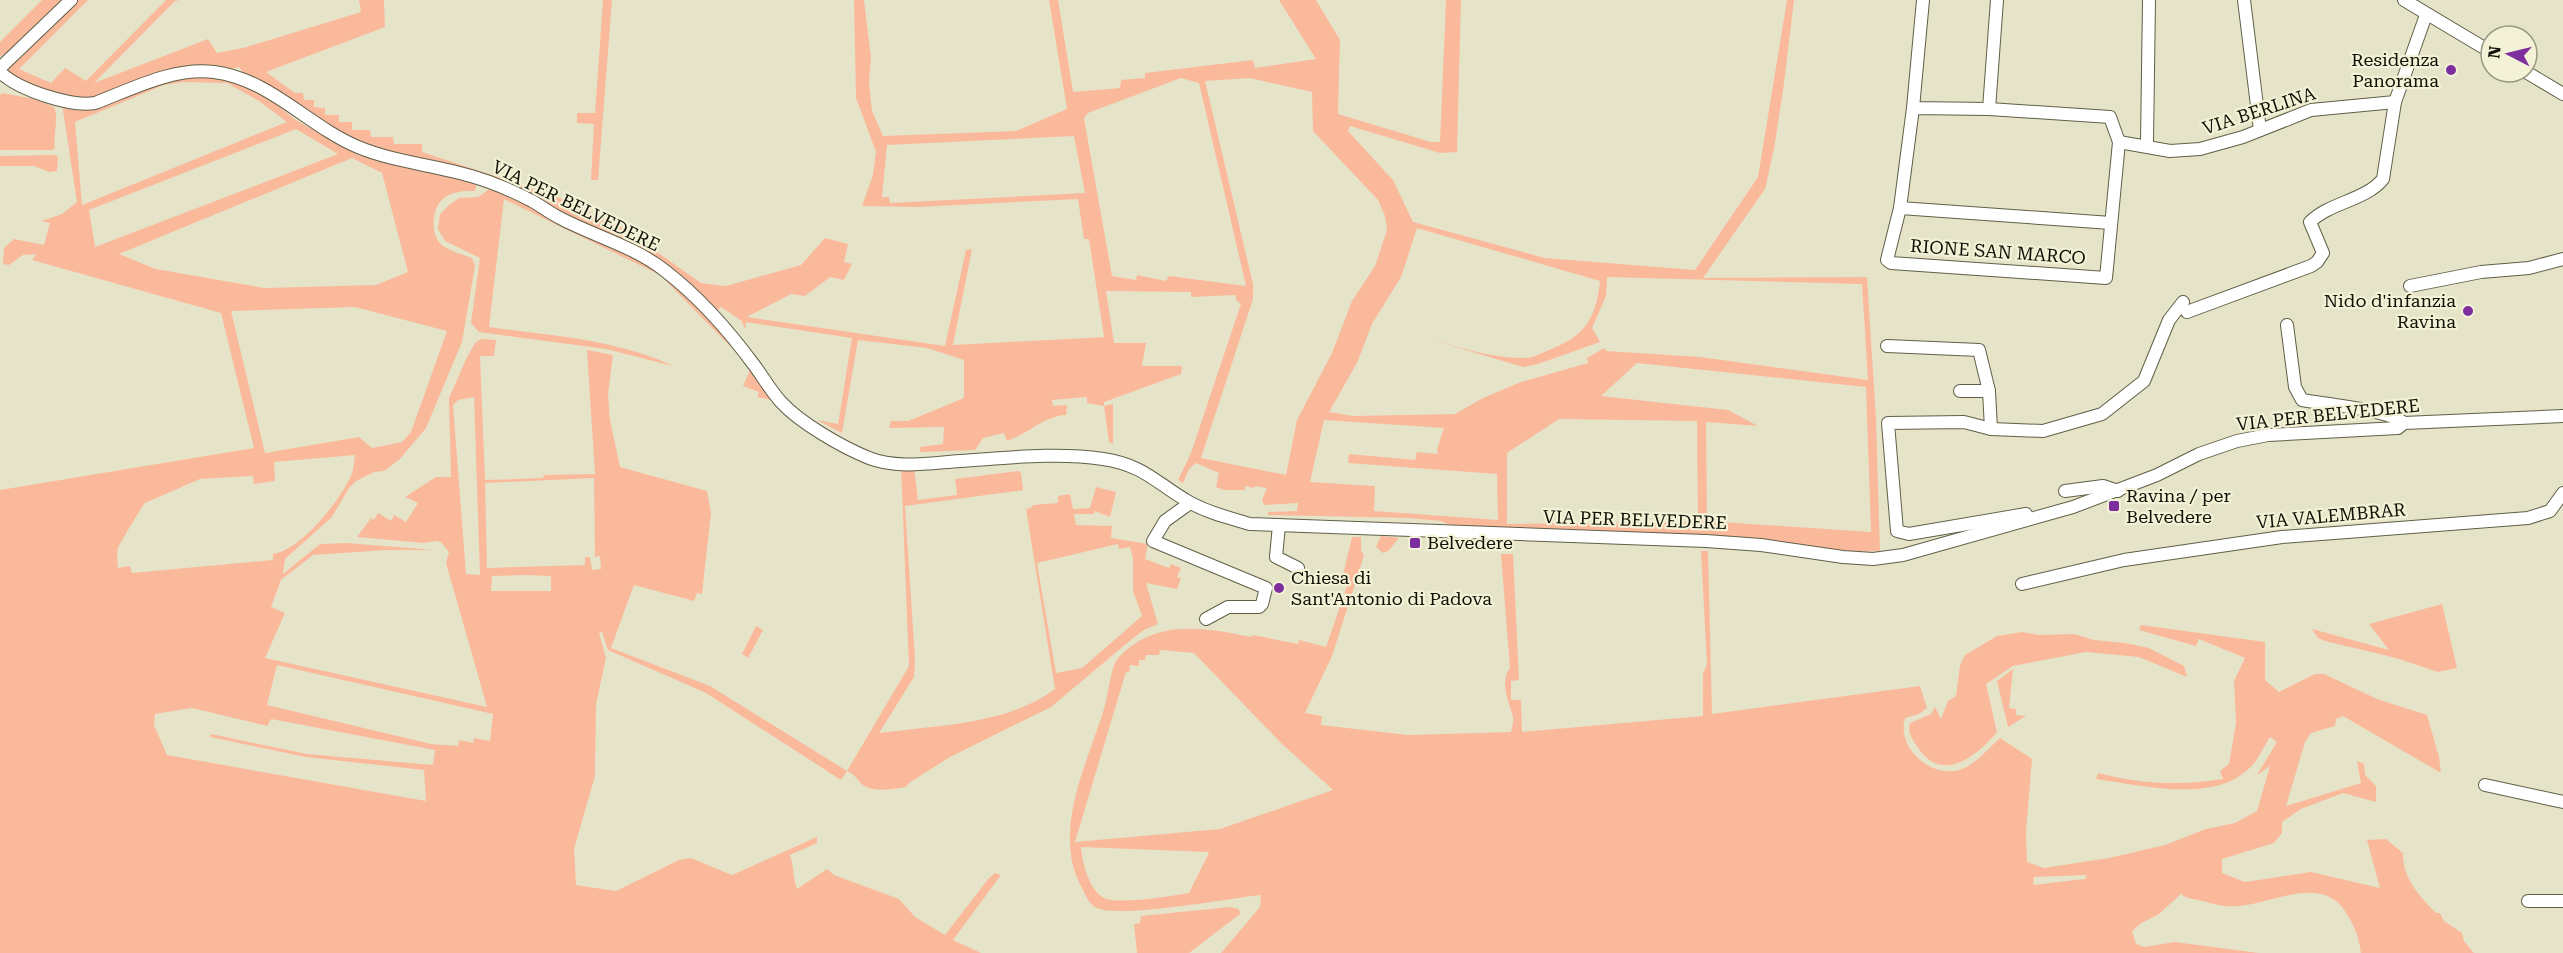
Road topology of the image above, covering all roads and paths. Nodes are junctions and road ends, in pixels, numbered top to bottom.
1 (71, 0) edge
2 (1923, 0) edge
3 (2149, 0) edge
4 (2244, 0) edge
5 (2404, 0) edge
6 (1997, 1) edge
7 (2426, 15) junction
8 (2479, 45) edge
9 (0, 70) edge
10 (2539, 80) edge
11 (2563, 94) edge
12 (2395, 102) junction
13 (1913, 108) junction
14 (1989, 109) junction
15 (2260, 130) junction
16 (2147, 141) dead end
17 (2120, 142) junction
18 (1900, 208) junction
19 (2111, 223) junction
20 (2563, 259) edge
21 (2410, 286) dead end
22 (2287, 324) dead end
23 (1887, 346) dead end
24 (1960, 391) dead end
25 (1989, 391) junction
26 (2563, 416) edge
27 (2404, 423) junction
28 (1991, 429) junction
29 (2065, 491) dead end
30 (2118, 491) junction
31 (2563, 493) edge
32 (1191, 503) junction
33 (2073, 507) junction
34 (1279, 525) junction
35 (1298, 568) dead end
36 (2022, 584) dead end
37 (1206, 619) dead end
38 (2486, 786) dead end
39 (2563, 802) edge
40 (2563, 901) edge
41 (2528, 902) dead end

1 - 9 street
2 - 13 street, RIONE SAN MARCO
3 - 16 street
4 - 15 street
5 - 7 street
6 - 14 street
7 - 8 street
7 - 12 street
9 - 32 street, VIA PER BELVEDERE
10 - 11 street
12 - 15 street, VIA BERLINA
12 - 28 street, VIA PER BELVEDERE
13 - 14 street
13 - 18 street, RIONE SAN MARCO
14 - 17 street
15 - 17 street, VIA BERLINA
17 - 19 street, RIONE SAN MARCO
18 - 19 street, RIONE SAN MARCO
18 - 19 street, RIONE SAN MARCO
20 - 21 street
22 - 27 street
23 - 25 street
24 - 25 street
25 - 28 street
26 - 27 street, VIA PER BELVEDERE
27 - 30 street, VIA PER BELVEDERE
28 - 33 street, VIA PER BELVEDERE
29 - 30 street
30 - 33 street, VIA PER BELVEDERE
31 - 36 street, VIA VALEMBRAR
32 - 34 street, VIA PER BELVEDERE
32 - 37 street
33 - 34 street, VIA PER BELVEDERE
34 - 35 street
38 - 39 street
40 - 41 street

